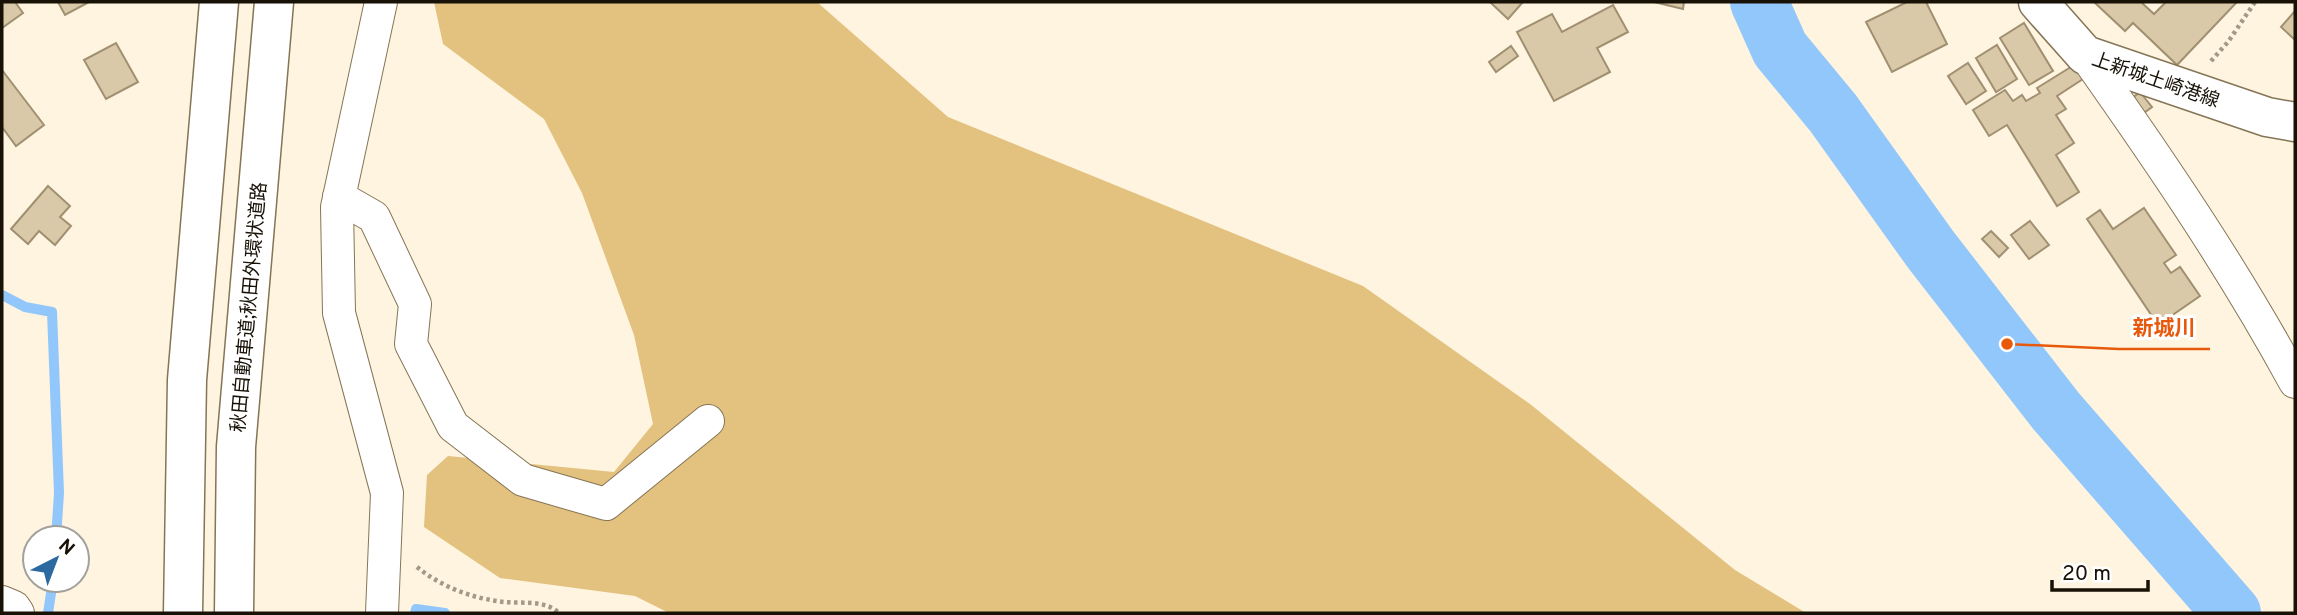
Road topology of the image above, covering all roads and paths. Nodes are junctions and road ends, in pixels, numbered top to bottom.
1 (219, 2) edge
2 (274, 2) edge
3 (381, 2) edge
4 (2038, 2) edge
5 (2255, 2) edge
6 (2085, 55) junction
7 (2185, 90) junction
8 (2295, 122) edge
9 (340, 197) junction
10 (2295, 382) edge
11 (708, 421) dead end
12 (407, 559) dead end
13 (2, 601) edge
14 (18, 613) edge
15 (183, 613) edge
16 (234, 613) edge
17 (382, 613) edge
18 (559, 613) edge

1 - 15 main road
2 - 16 main road, 秋田自動車道;秋田外環状道路
3 - 9 street
4 - 6 main road, 上新城土崎港線
5 - 7 path
6 - 7 main road, 上新城土崎港線
6 - 10 street
7 - 8 main road, 上新城土崎港線
9 - 11 street
9 - 17 street
12 - 18 path
13 - 14 street

